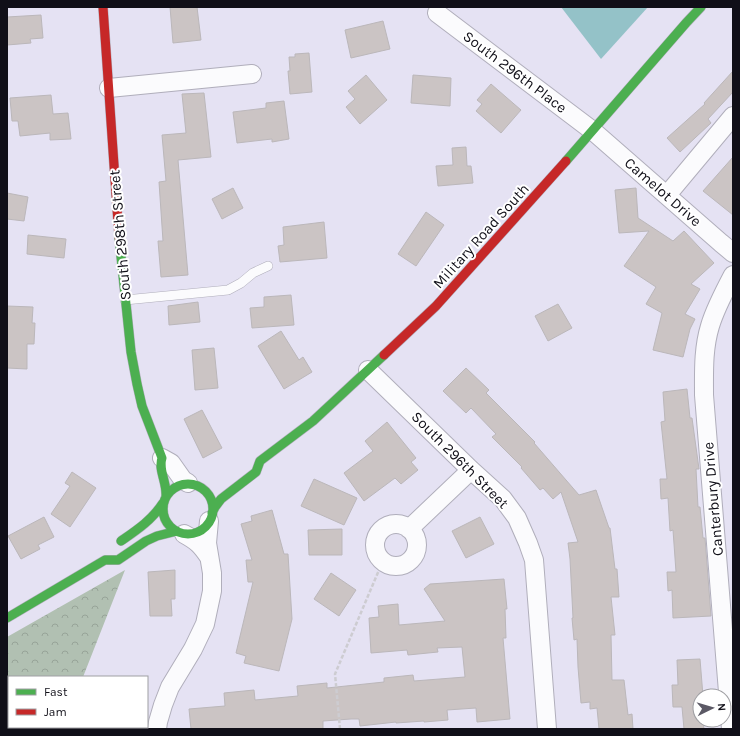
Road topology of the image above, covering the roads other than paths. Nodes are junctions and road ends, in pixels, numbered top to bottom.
1 (103, 7) edge
2 (701, 7) edge
3 (437, 13) dead end
4 (252, 74) dead end
5 (108, 88) junction
6 (733, 116) edge
7 (593, 132) junction
8 (667, 195) junction
9 (733, 253) edge
10 (268, 266) dead end
11 (733, 275) edge
12 (125, 300) junction
13 (368, 370) junction
14 (162, 458) junction
15 (249, 461) dead end
16 (260, 461) junction
17 (471, 470) junction
18 (192, 484) junction
19 (208, 484) dead end
20 (165, 500) junction
21 (210, 517) junction
22 (409, 529) dead end
23 (180, 532) junction
24 (108, 554) junction
25 (209, 557) junction
26 (7, 618) edge
27 (157, 729) edge
28 (547, 729) edge
29 (731, 729) edge

1 - 5 main road, South 298th Street
2 - 7 main road, Military Road South
3 - 7 street, South 296th Place
4 - 5 street
5 - 12 main road, South 298th Street
6 - 8 street
7 - 8 street, Camelot Drive
7 - 13 main road, Military Road South
8 - 9 street, Camelot Drive
10 - 12 lane
11 - 29 street, Canterbury Drive
12 - 14 main road, South 298th Street
13 - 16 main road, Military Road South
13 - 17 street, South 296th Street
14 - 18 street, South 298th Street
14 - 20 main road, South 298th Street
15 - 16 main road
16 - 21 main road, Military Road South
17 - 22 street
17 - 28 street, South 296th Street
18 - 19 main road
18 - 20 main road
18 - 21 main road
20 - 23 main road
20 - 24 main road
21 - 23 main road
21 - 25 street
23 - 24 main road
23 - 25 street
24 - 26 main road
25 - 27 street

